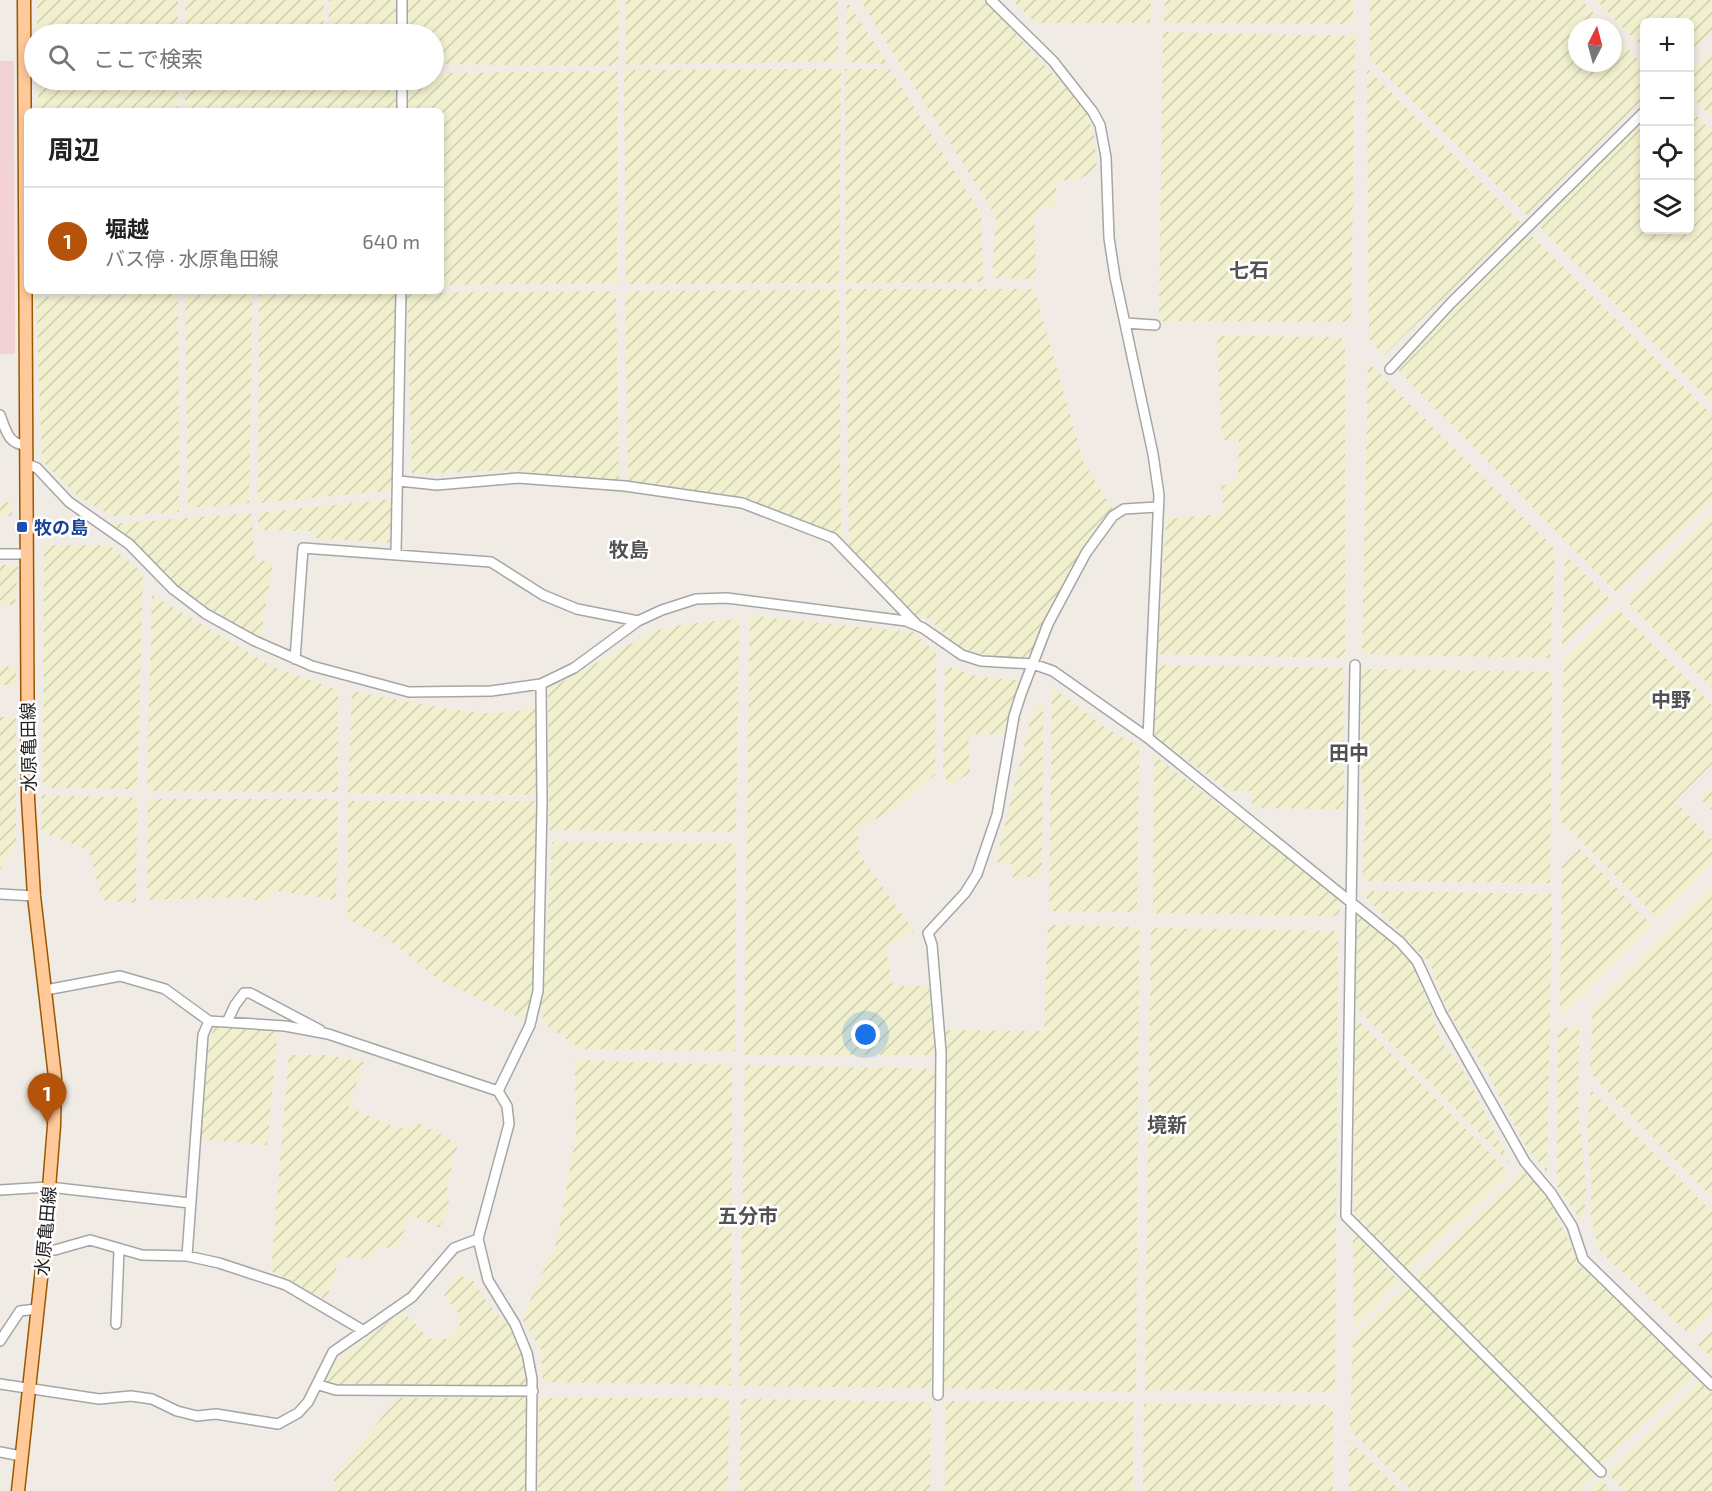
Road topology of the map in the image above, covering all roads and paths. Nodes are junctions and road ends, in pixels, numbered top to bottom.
1 (24, 0) edge
2 (402, 0) edge
3 (991, 0) edge
4 (24, 24) edge
5 (402, 24) edge
6 (25, 90) edge
7 (402, 90) edge
8 (25, 108) edge
9 (402, 108) edge
10 (1640, 116) edge
11 (26, 294) edge
12 (401, 294) edge
13 (1125, 324) junction
14 (1155, 325) dead end
15 (1390, 369) dead end
16 (0, 415) edge
17 (27, 445) junction
18 (27, 464) junction
19 (399, 481) junction
20 (1157, 507) junction
21 (396, 553) junction
22 (0, 554) edge
23 (26, 554) junction
24 (638, 621) junction
25 (919, 626) junction
26 (295, 659) junction
27 (1031, 664) junction
28 (1354, 665) dead end
29 (541, 684) junction
30 (1148, 738) junction
31 (0, 894) edge
32 (34, 896) junction
33 (1351, 902) junction
34 (46, 990) junction
35 (228, 1020) junction
36 (209, 1021) junction
37 (328, 1034) junction
38 (498, 1091) junction
39 (49, 1187) junction
40 (0, 1190) edge
41 (190, 1203) junction
42 (478, 1239) junction
43 (44, 1250) junction
44 (119, 1250) junction
45 (188, 1256) junction
46 (37, 1309) junction
47 (116, 1324) dead end
48 (364, 1331) junction
49 (0, 1341) edge
50 (0, 1384) edge
51 (319, 1384) junction
52 (1712, 1384) edge
53 (29, 1389) junction
54 (533, 1391) junction
55 (938, 1395) dead end
56 (0, 1452) edge
57 (21, 1456) junction
58 (1601, 1472) dead end
59 (18, 1491) edge
60 (531, 1491) edge

1 - 4 main road, 水原亀田線
2 - 5 street
3 - 13 street
6 - 8 main road, 水原亀田線
7 - 9 street
10 - 15 street
11 - 17 main road, 水原亀田線
12 - 19 street
13 - 14 street
13 - 20 street
16 - 17 street
17 - 18 main road, 水原亀田線
18 - 23 main road, 水原亀田線
18 - 26 street
19 - 21 street
19 - 25 street
20 - 27 street
20 - 30 street
21 - 24 street
21 - 26 street
22 - 23 street
23 - 32 main road, 水原亀田線
24 - 25 street
24 - 29 street
25 - 27 street
26 - 29 street
27 - 30 street
27 - 55 street
28 - 33 street
29 - 38 street
30 - 33 street
31 - 32 street
32 - 34 main road, 水原亀田線
33 - 52 street
33 - 58 street
34 - 36 street
34 - 39 main road, 水原亀田線
35 - 36 street
35 - 37 street
35 - 37 street
36 - 41 street
37 - 38 street
38 - 42 street
39 - 40 street
39 - 41 street
39 - 43 main road, 水原亀田線
41 - 45 street
42 - 48 street
42 - 54 street
43 - 44 street
43 - 46 main road, 水原亀田線
44 - 45 street
44 - 47 street
45 - 48 street
46 - 49 street
46 - 53 main road, 水原亀田線
48 - 51 street
50 - 53 street
51 - 53 street
51 - 54 street
53 - 57 main road, 水原亀田線
54 - 60 street
56 - 57 street
57 - 59 main road, 水原亀田線

